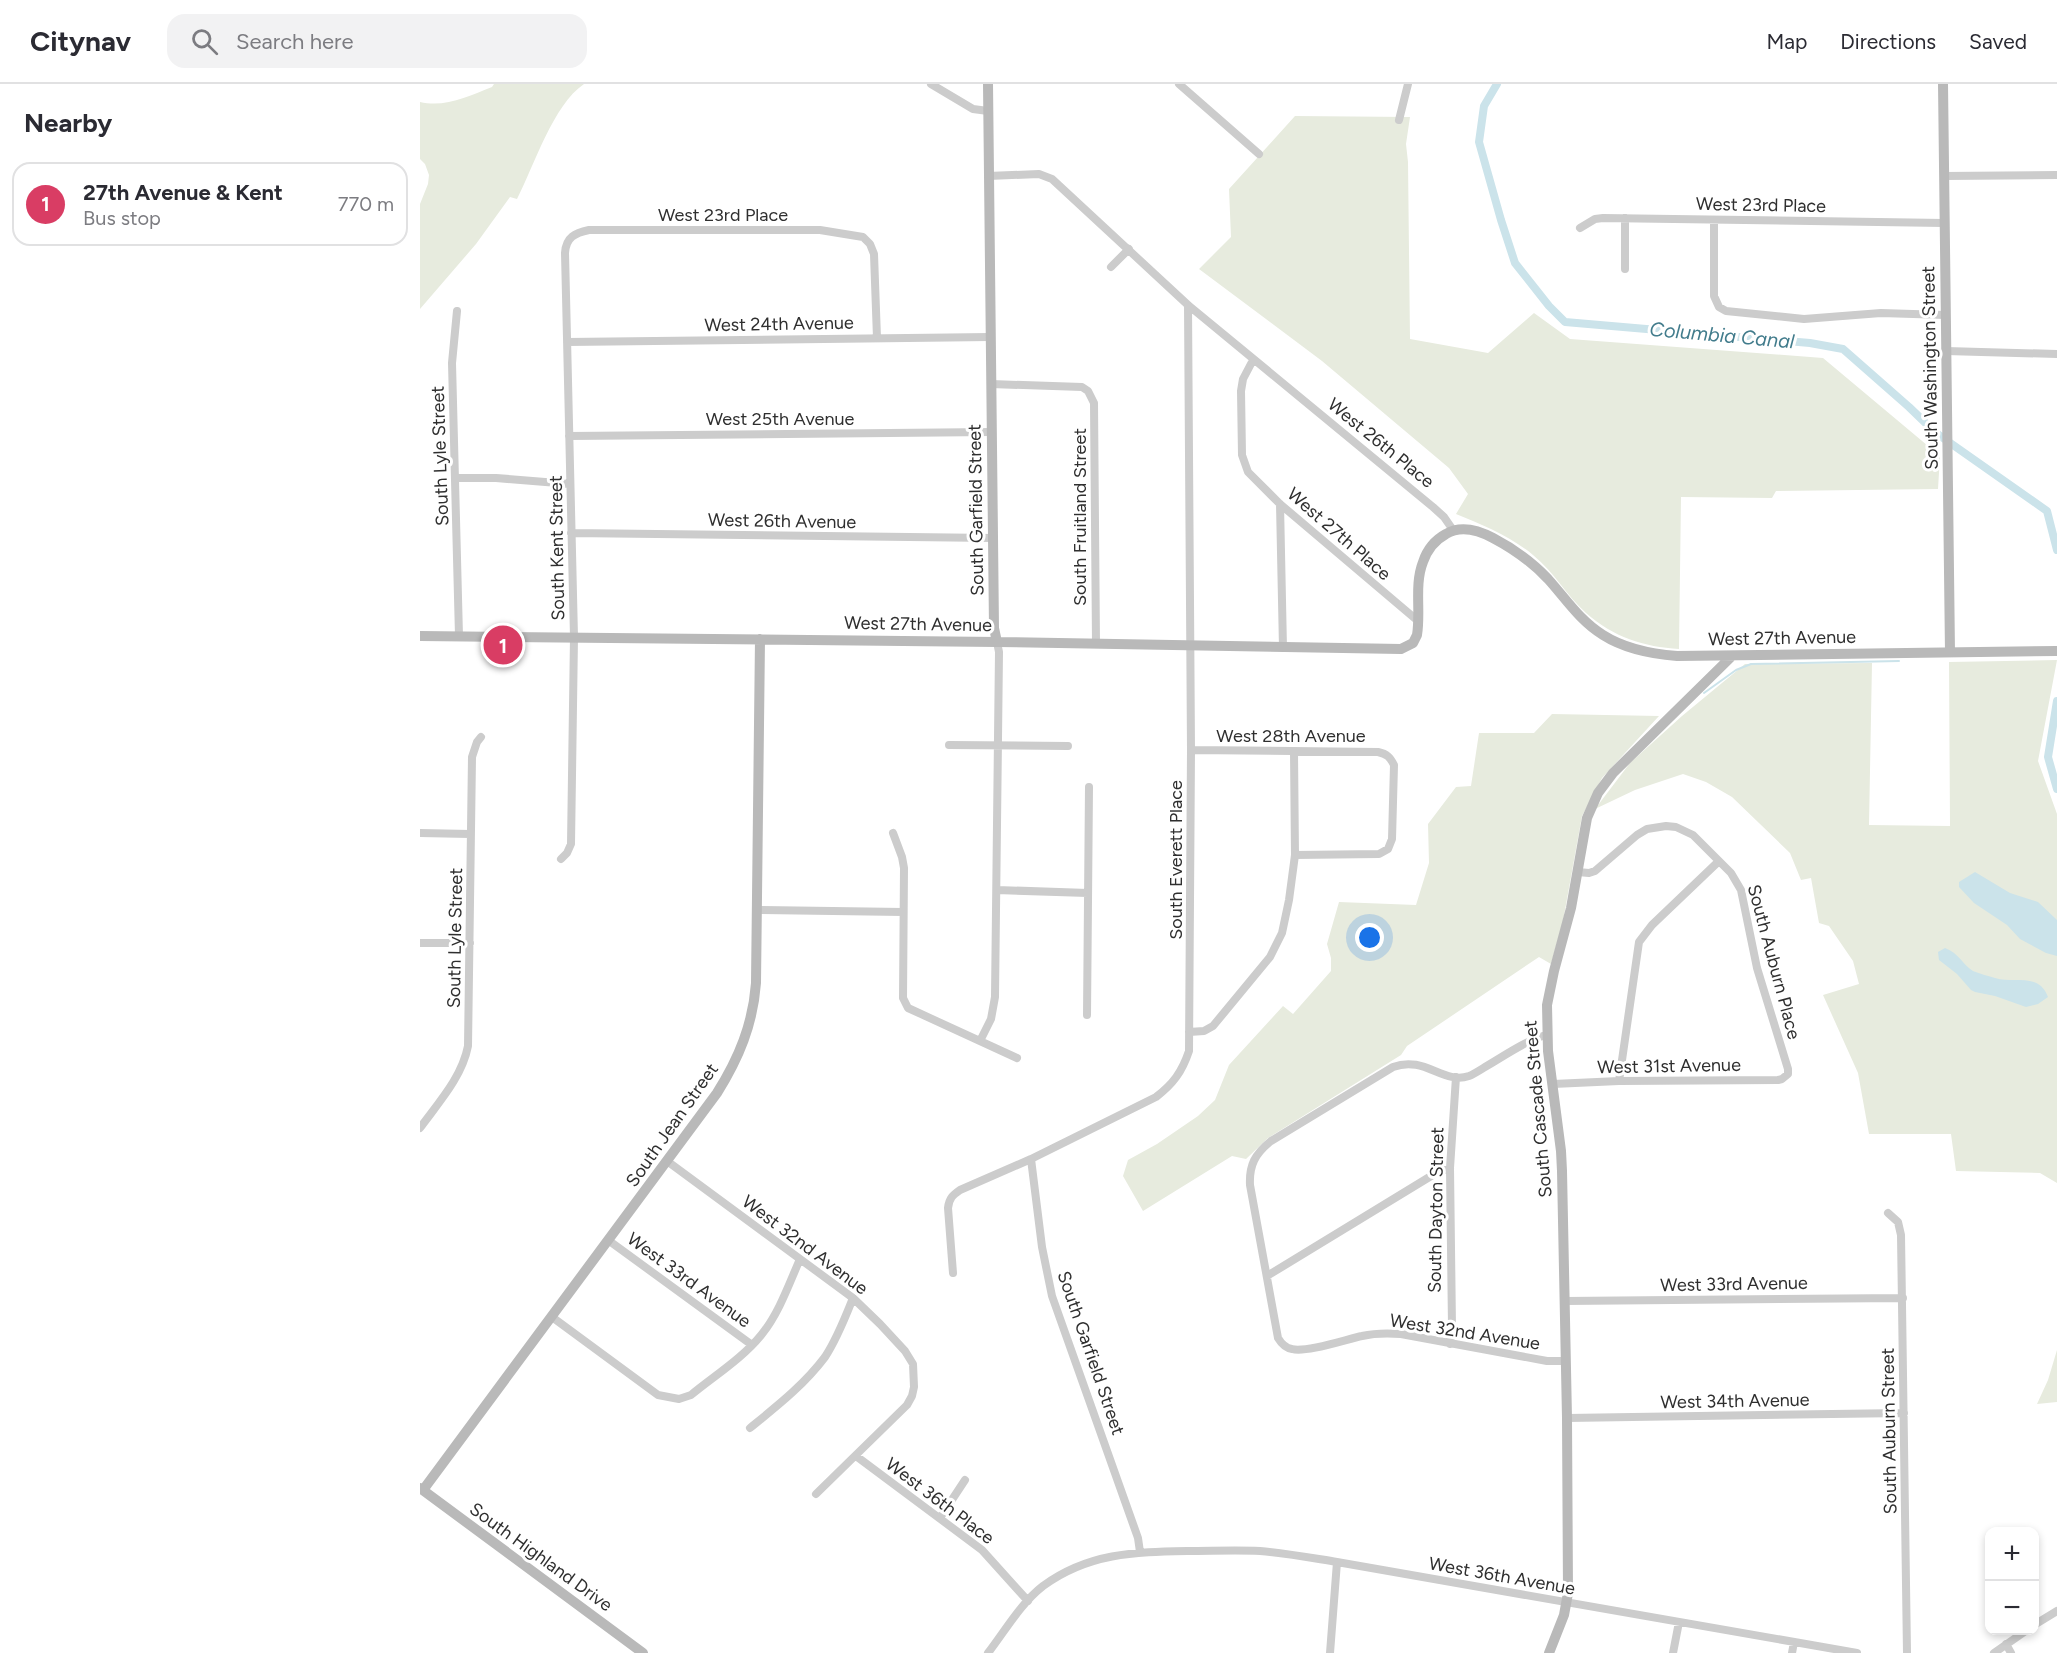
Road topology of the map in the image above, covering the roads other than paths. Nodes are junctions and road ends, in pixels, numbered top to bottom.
1 (931, 84) edge
2 (988, 84) edge
3 (1179, 84) edge
4 (1408, 84) edge
5 (1943, 84) edge
6 (988, 111) junction
7 (1399, 120) dead end
8 (1259, 154) dead end
9 (2057, 175) edge
10 (988, 176) junction
11 (1944, 176) junction
12 (1625, 218) junction
13 (1714, 220) junction
14 (1944, 223) junction
15 (1580, 228) dead end
16 (573, 235) joint
17 (1129, 249) junction
18 (1111, 267) dead end
19 (1625, 269) dead end
20 (1188, 305) junction
21 (457, 311) dead end
22 (1945, 315) junction
23 (990, 337) junction
24 (877, 338) junction
25 (567, 342) junction
26 (1946, 351) junction
27 (2057, 354) edge
28 (1253, 360) junction
29 (991, 384) junction
30 (992, 432) junction
31 (569, 436) junction
32 (456, 478) junction
33 (570, 484) junction
34 (1280, 504) junction
35 (1453, 530) junction
36 (571, 533) junction
37 (993, 538) junction
38 (1418, 621) junction
39 (420, 636) edge
40 (459, 636) junction
41 (574, 637) junction
42 (760, 639) junction
43 (997, 642) junction
44 (1096, 644) junction
45 (1191, 645) junction
46 (1283, 648) junction
47 (2057, 651) edge
48 (1950, 652) junction
49 (1732, 656) junction
50 (481, 737) dead end
51 (949, 745) dead end
52 (999, 745) junction
53 (1068, 746) dead end
54 (1191, 750) junction
55 (1294, 752) junction
56 (1089, 787) dead end
57 (420, 833) edge
58 (893, 833) dead end
59 (470, 834) junction
60 (1295, 855) junction
61 (561, 859) dead end
62 (1719, 861) junction
63 (1578, 872) junction
64 (997, 890) junction
65 (1088, 893) junction
66 (757, 910) junction
67 (903, 912) junction
68 (420, 943) edge
69 (470, 943) junction
70 (1087, 1015) dead end
71 (1189, 1032) junction
72 (1546, 1035) junction
73 (980, 1041) junction
74 (1017, 1058) dead end
75 (1456, 1077) junction
76 (1785, 1077) joint
77 (1619, 1081) junction
78 (1553, 1084) junction
79 (423, 1116) edge
80 (420, 1128) edge
81 (1031, 1159) junction
82 (667, 1161) junction
83 (1450, 1168) junction
84 (1888, 1214) dead end
85 (608, 1240) junction
86 (800, 1259) junction
87 (953, 1273) dead end
88 (1267, 1276) junction
89 (853, 1298) junction
90 (1903, 1298) junction
91 (1565, 1301) junction
92 (552, 1317) junction
93 (1450, 1344) junction
94 (752, 1345) junction
95 (1566, 1361) junction
96 (1904, 1413) junction
97 (1567, 1418) junction
98 (750, 1428) dead end
99 (856, 1456) junction
100 (965, 1480) dead end
101 (421, 1489) edge
102 (816, 1494) dead end
103 (940, 1518) junction
104 (1140, 1552) junction
105 (1337, 1562) junction
106 (1028, 1600) junction
107 (1567, 1603) junction
108 (2057, 1611) edge
109 (1679, 1622) junction
110 (2039, 1622) edge
111 (2020, 1635) edge
112 (1794, 1642) junction
113 (2006, 1644) junction
114 (643, 1653) edge
115 (988, 1653) edge
116 (1330, 1653) edge
117 (1549, 1653) edge
118 (1673, 1653) edge
119 (1792, 1653) edge
120 (1857, 1653) edge
121 (1906, 1653) edge
122 (1994, 1653) edge
123 (2011, 1653) edge

1 - 6 street
2 - 6 street, South Garfield Street
3 - 8 street
4 - 7 street
5 - 11 street, South Washington Street
6 - 10 street, South Garfield Street
9 - 11 street
10 - 17 street, West 26th Place
10 - 23 street, South Garfield Street
11 - 14 street, South Washington Street
12 - 13 street, West 23rd Place
12 - 15 street, West 23rd Place
12 - 19 street
13 - 14 street, West 23rd Place
13 - 22 street
14 - 22 street, South Washington Street
16 - 24 street, West 23rd Place
16 - 25 street, South Kent Street
17 - 18 street
17 - 20 street, West 26th Place
20 - 28 street, West 26th Place
20 - 45 street, South Everett Place
21 - 32 street, South Lyle Street
22 - 26 street, South Washington Street
23 - 24 street, West 24th Avenue
23 - 29 street, South Garfield Street
24 - 25 street, West 24th Avenue
25 - 31 street, South Kent Street
26 - 27 street
26 - 48 street, South Washington Street
28 - 34 street, West 27th Place
28 - 35 street, West 26th Place
29 - 30 street, South Garfield Street
29 - 44 street, South Fruitland Street
30 - 31 street, West 25th Avenue
30 - 37 street, South Garfield Street
31 - 33 street, South Kent Street
32 - 33 street
32 - 40 street, South Lyle Street
33 - 36 street, South Kent Street
34 - 38 street, West 27th Place
34 - 46 street
35 - 38 street
35 - 49 street, West 27th Avenue
36 - 37 street, West 26th Avenue
36 - 41 street, South Kent Street
37 - 43 street, South Garfield Street
38 - 46 street, West 27th Avenue
39 - 40 street, West 27th Avenue
40 - 41 street, West 27th Avenue
41 - 42 street, West 27th Avenue
41 - 61 street, South Kent Street
42 - 43 street, West 27th Avenue
42 - 66 street, South Jean Street
43 - 44 street, West 27th Avenue
43 - 52 street, South Garfield Street
44 - 45 street, West 27th Avenue
45 - 46 street, West 27th Avenue
45 - 54 street, South Everett Place
47 - 48 street, West 27th Avenue
48 - 49 street, West 27th Avenue
49 - 63 street, South Cascade Street
50 - 59 street, South Lyle Street
51 - 52 street
52 - 53 street
52 - 64 street, South Garfield Street
54 - 55 street, West 28th Avenue
54 - 71 street, South Everett Place
55 - 60 street
55 - 60 street, West 28th Avenue
56 - 65 street
57 - 59 street
58 - 67 street
59 - 69 street, South Lyle Street
60 - 71 street
62 - 63 street
62 - 76 street, South Auburn Place
62 - 77 street
63 - 72 street, South Cascade Street
64 - 65 street
64 - 73 street, South Garfield Street
65 - 70 street
66 - 67 street
66 - 82 street, South Jean Street
67 - 73 street
68 - 69 street
69 - 79 street, South Lyle Street
71 - 81 street, South Everett Place
72 - 75 street
72 - 78 street, South Cascade Street
73 - 74 street
75 - 83 street, South Dayton Street
75 - 88 street
76 - 77 street, West 31st Avenue
77 - 78 street, West 31st Avenue
78 - 91 street, South Cascade Street
79 - 80 street, South Lyle Street
81 - 87 street, South Everett Place
81 - 104 street, South Garfield Street
82 - 85 street, South Jean Street
82 - 86 street, West 32nd Avenue
83 - 88 street
83 - 93 street, South Dayton Street
84 - 90 street, South Auburn Street
85 - 92 street, South Jean Street
85 - 94 street, West 33rd Avenue
86 - 89 street, West 32nd Avenue
86 - 94 street
88 - 93 street, West 32nd Avenue
89 - 98 street
89 - 99 street, West 32nd Avenue
90 - 91 street, West 33rd Avenue
90 - 96 street, South Auburn Street
91 - 95 street, South Cascade Street
92 - 94 street
92 - 101 street, South Jean Street
93 - 95 street, West 32nd Avenue
95 - 97 street, South Cascade Street
96 - 97 street, West 34th Avenue
96 - 121 street, South Auburn Street
97 - 107 street, South Cascade Street
99 - 102 street
99 - 103 street, West 36th Place
100 - 103 street
101 - 114 street, South Highland Drive
103 - 106 street, West 36th Place
104 - 105 street, West 36th Avenue
104 - 106 street, West 36th Avenue
105 - 107 street, West 36th Avenue
105 - 116 street
106 - 115 street, West 36th Avenue
107 - 109 street, West 36th Avenue
107 - 117 street, South Cascade Street
108 - 110 street
109 - 112 street, West 36th Avenue
109 - 118 street
111 - 113 street
112 - 119 street
112 - 120 street, West 36th Avenue
113 - 122 street
113 - 123 street

